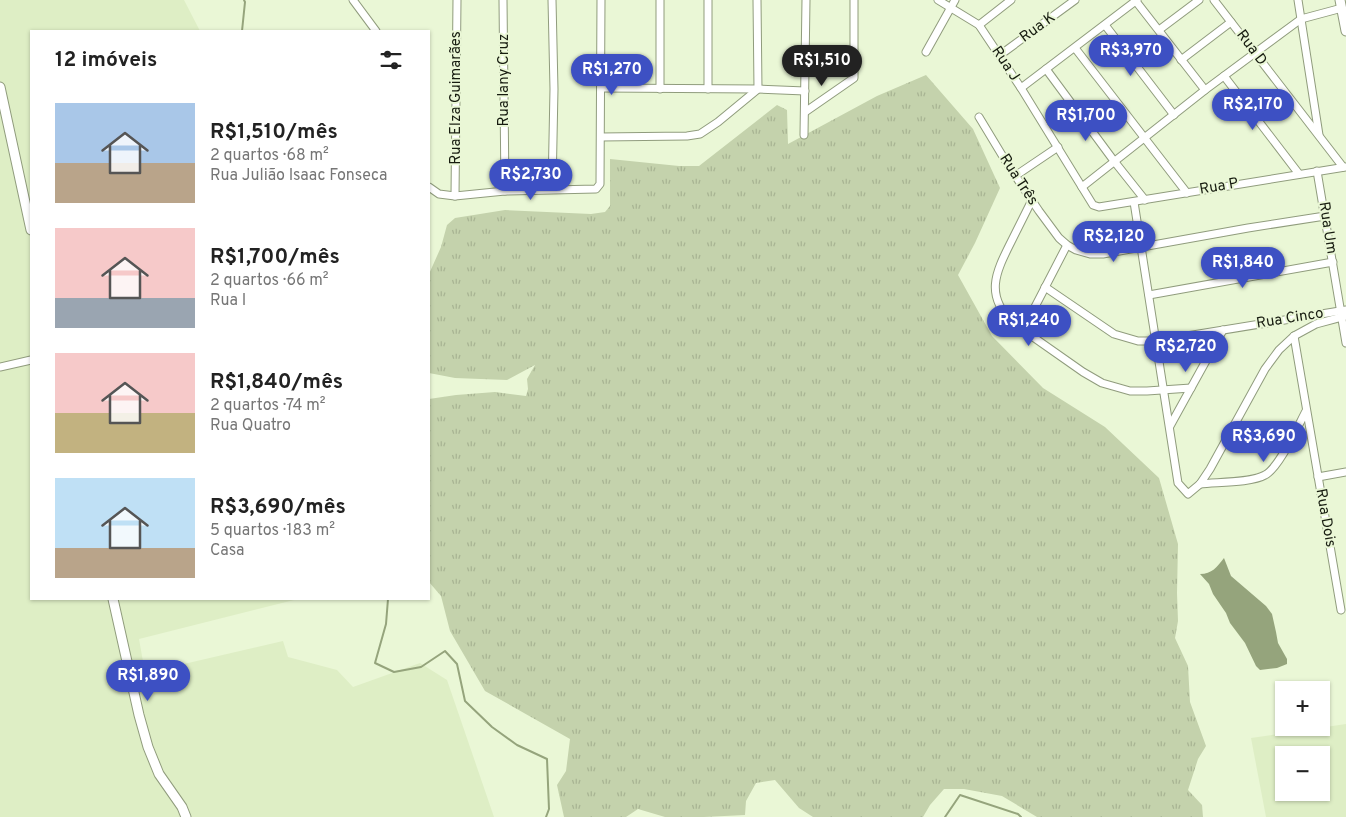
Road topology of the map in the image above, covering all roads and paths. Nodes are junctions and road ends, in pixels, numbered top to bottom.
1 (353, 0) edge
2 (456, 0) edge
3 (503, 0) edge
4 (552, 0) edge
5 (601, 0) edge
6 (660, 0) edge
7 (708, 0) edge
8 (757, 0) edge
9 (806, 0) edge
10 (854, 0) edge
11 (938, 0) edge
12 (955, 0) edge
13 (1011, 0) edge
14 (1075, 0) edge
15 (1136, 0) edge
16 (1198, 0) edge
17 (1214, 0) edge
18 (1298, 0) edge
19 (1341, 4) edge
20 (950, 8) junction
21 (1301, 19) junction
22 (1231, 22) junction
23 (979, 25) junction
24 (1105, 25) junction
25 (375, 30) edge
26 (1158, 30) junction
27 (1346, 31) edge
28 (1075, 48) junction
29 (926, 52) dead end
30 (1254, 53) junction
31 (1000, 55) junction
32 (1182, 60) junction
33 (1046, 69) junction
34 (1224, 76) junction
35 (0, 87) edge
36 (601, 88) junction
37 (1021, 88) junction
38 (660, 89) junction
39 (708, 89) junction
40 (758, 89) junction
41 (1205, 90) junction
42 (805, 91) junction
43 (1287, 96) junction
44 (805, 112) junction
45 (1174, 115) junction
46 (979, 117) dead end
47 (1257, 119) junction
48 (804, 135) dead end
49 (1319, 136) junction
50 (601, 137) junction
51 (1144, 139) junction
52 (1058, 147) junction
53 (1114, 161) junction
54 (1344, 167) edge
55 (1318, 171) junction
56 (1298, 174) junction
57 (1015, 176) junction
58 (1082, 187) junction
59 (430, 188) edge
60 (552, 189) junction
61 (504, 191) junction
62 (1187, 193) junction
63 (455, 196) junction
64 (1032, 200) junction
65 (1145, 200) junction
66 (1134, 202) junction
67 (1093, 205) joint
68 (1325, 216) junction
69 (30, 225) edge
70 (1067, 245) junction
71 (1141, 247) junction
72 (1333, 262) junction
73 (1045, 287) junction
74 (1149, 295) junction
75 (1344, 314) edge
76 (1024, 330) junction
77 (1223, 330) junction
78 (1294, 336) junction
79 (1156, 341) junction
80 (1346, 343) edge
81 (30, 360) edge
82 (0, 367) edge
83 (1191, 388) junction
84 (1164, 390) junction
85 (1307, 410) junction
86 (1170, 427) junction
87 (1346, 472) edge
88 (1318, 477) junction
89 (1200, 484) junction
90 (113, 600) edge
91 (1341, 610) dead end
92 (182, 807) junction
93 (186, 817) edge
94 (194, 817) edge

1 - 25 street
2 - 63 street, Rua Elza Guimarães
3 - 61 street, Rua Iany Cruz
4 - 60 street
5 - 36 street
6 - 38 street
7 - 39 street
8 - 40 street
9 - 42 street
10 - 44 street
11 - 20 street
12 - 20 street
13 - 23 street
14 - 31 street, Rua K
15 - 24 street
15 - 26 street
16 - 26 street
17 - 22 street, Rua D
18 - 21 street
19 - 21 street
19 - 27 street
20 - 23 street
20 - 29 street
21 - 30 street
21 - 49 street
22 - 30 street, Rua D
22 - 32 street
23 - 31 street, Rua J
24 - 28 street
24 - 45 street
26 - 32 street
28 - 33 street
28 - 51 street
30 - 34 street
30 - 43 street, Rua D
31 - 37 street, Rua J
32 - 41 street
33 - 37 street
33 - 53 street
34 - 41 street
34 - 47 street
35 - 69 street
36 - 38 street
36 - 50 street
37 - 52 street, Rua J
38 - 39 street
39 - 40 street
40 - 42 street
40 - 50 street
41 - 45 street
42 - 44 street
43 - 47 street
43 - 49 street, Rua D
44 - 48 street
45 - 51 street
46 - 57 street, Rua Três
47 - 56 street
49 - 54 street, Rua D
50 - 60 street
51 - 53 street
51 - 62 street
52 - 57 street
52 - 58 street, Rua J
53 - 58 street
53 - 65 street
54 - 55 street, Rua P
55 - 56 street, Rua P
55 - 68 street, Rua Um
56 - 62 street, Rua P
57 - 64 street, Rua Três
58 - 67 street, Rua J
59 - 63 street
60 - 61 street
61 - 63 street
62 - 65 street, Rua P
64 - 70 street, Rua Três
64 - 76 street
65 - 66 street, Rua P
66 - 67 street, Rua P
66 - 71 street
68 - 71 street, Rua Três
68 - 72 street, Rua Um
70 - 71 street, Rua Três
70 - 73 street
71 - 74 street
72 - 74 street
72 - 75 street, Rua Um
73 - 76 street
73 - 79 street, Rua Cinco
74 - 79 street
75 - 77 street, Rua Cinco
75 - 78 street
75 - 80 street, Rua Um
76 - 84 street
77 - 79 street, Rua Cinco
77 - 83 street
78 - 85 street, Rua Dois
78 - 89 street
79 - 84 street
81 - 82 street
83 - 84 street
83 - 86 street
84 - 86 street
85 - 88 street, Rua Dois
85 - 89 street
86 - 89 street
87 - 88 street
88 - 91 street, Rua Dois
90 - 92 street
92 - 93 street
92 - 94 street

